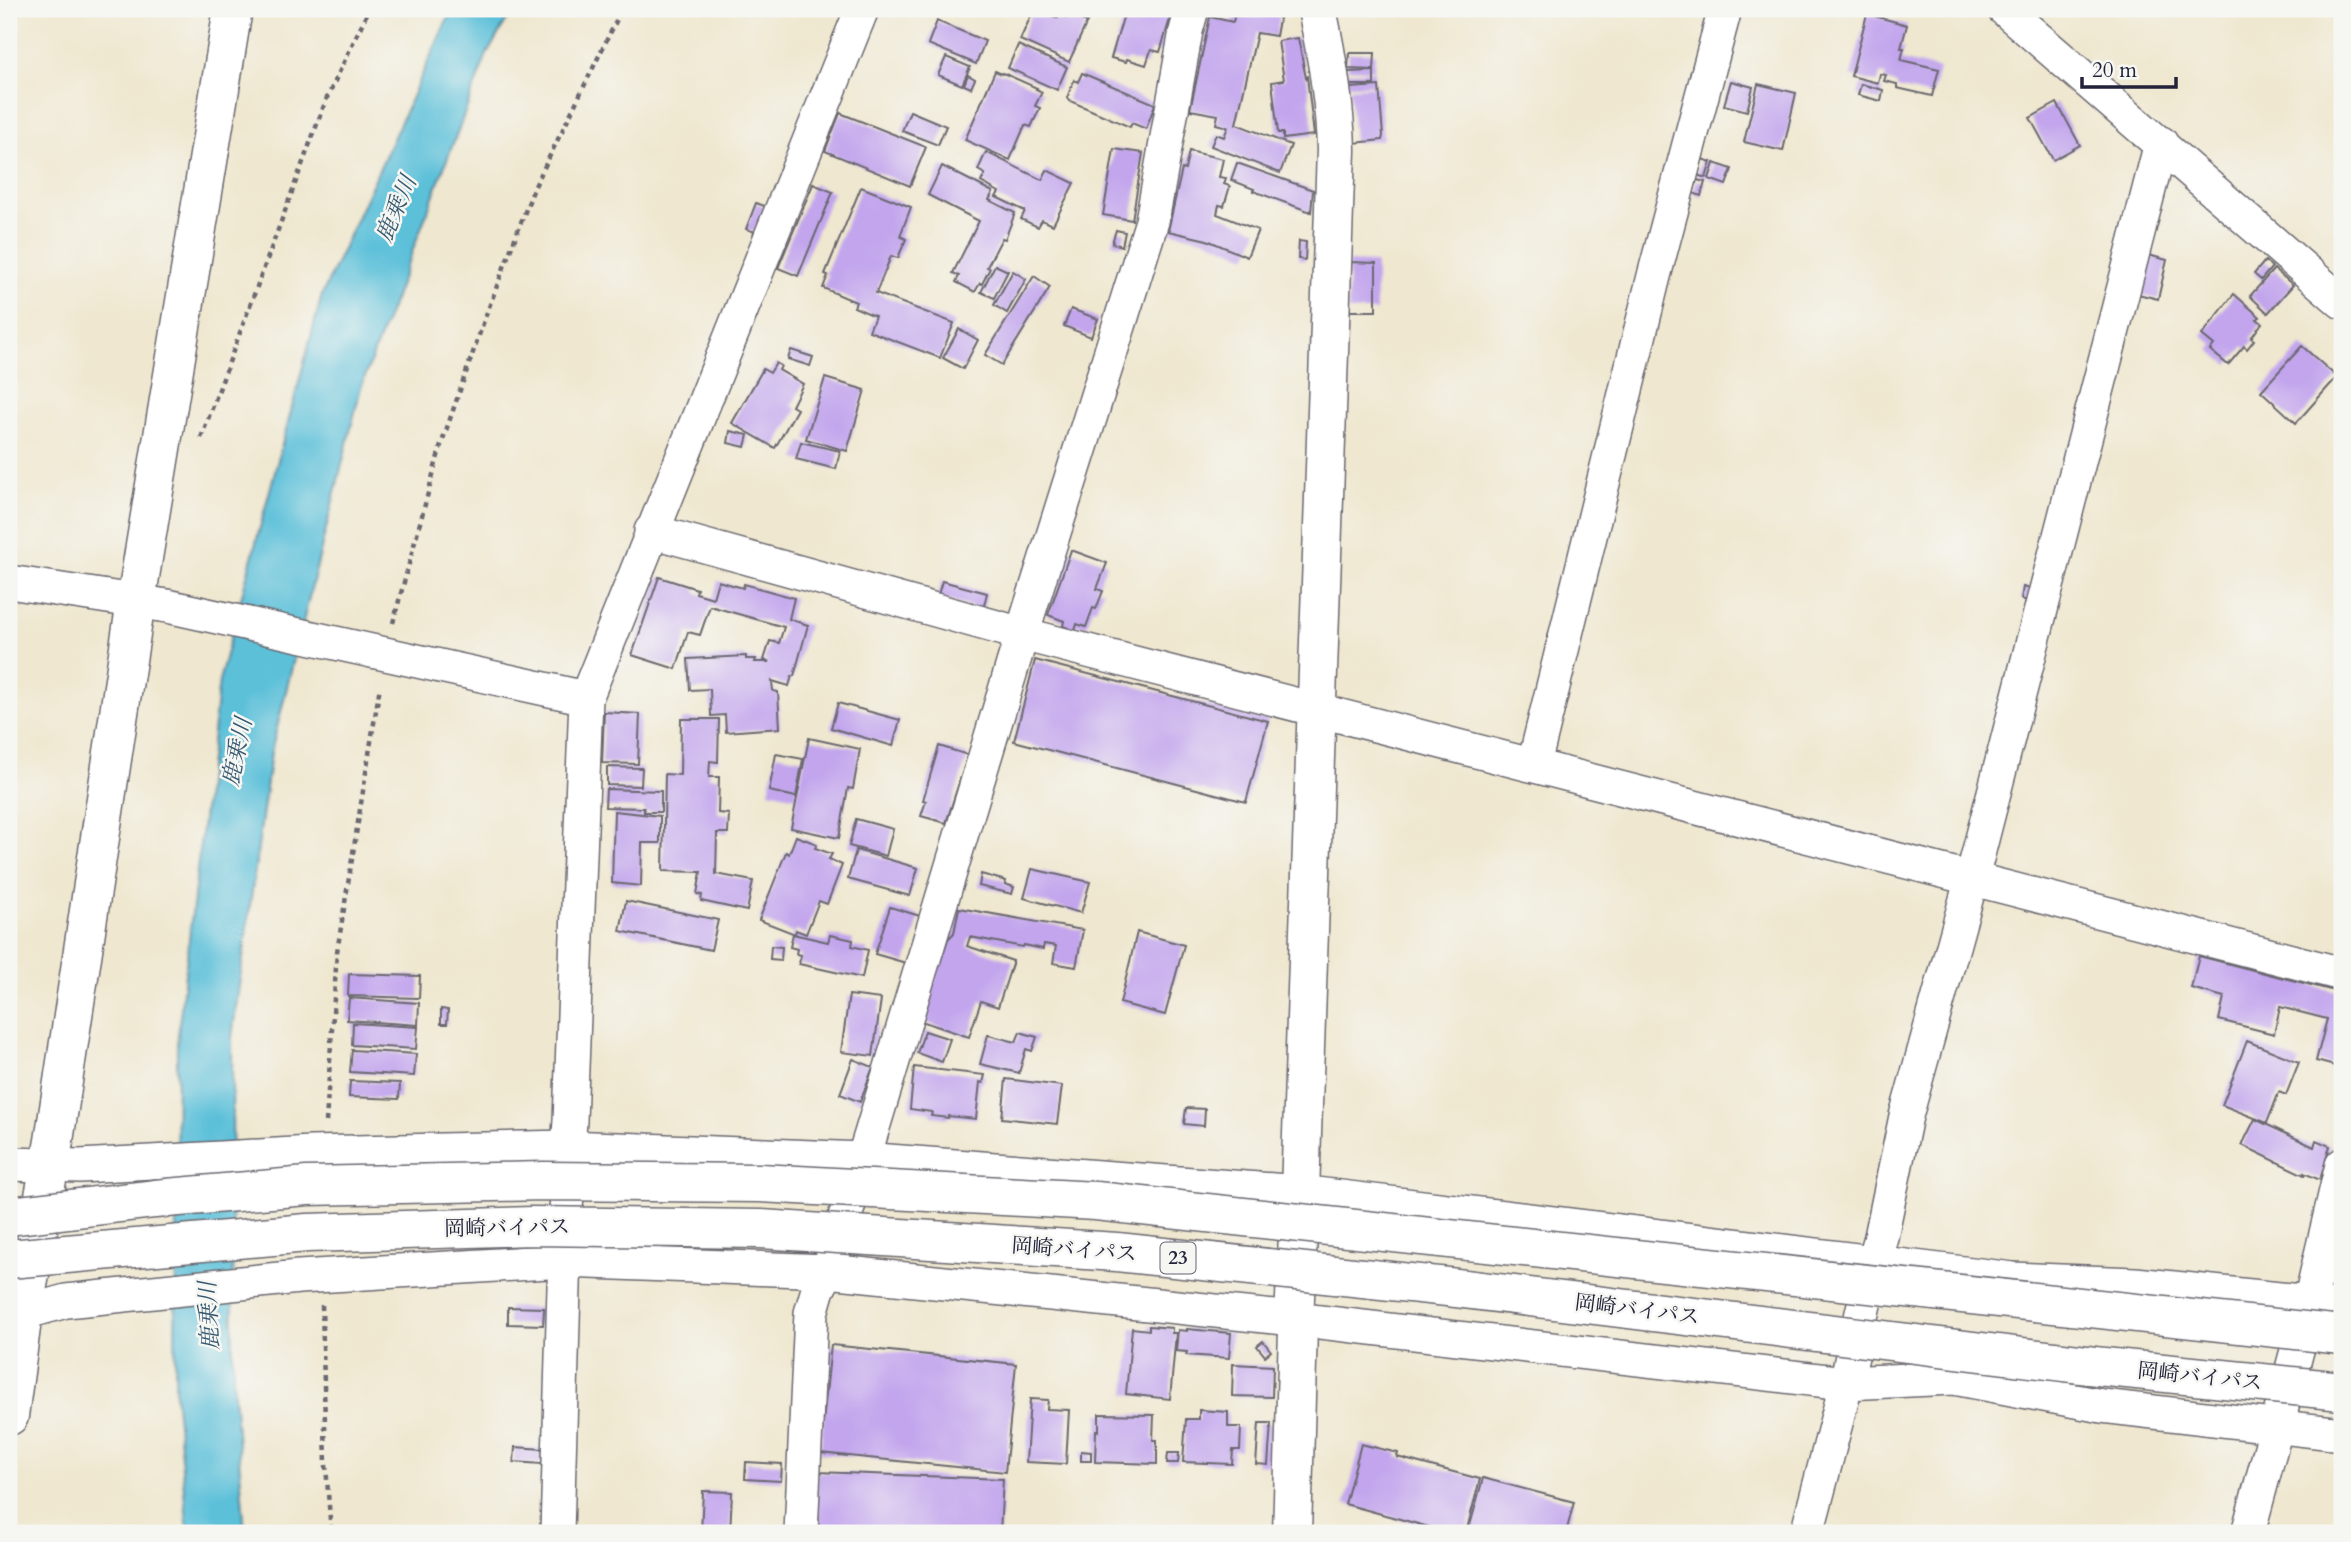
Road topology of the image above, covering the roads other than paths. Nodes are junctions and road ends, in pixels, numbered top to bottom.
1 (233, 9) edge
2 (862, 9) edge
3 (1192, 9) edge
4 (1317, 9) edge
5 (1725, 9) edge
6 (2004, 9) edge
7 (2161, 143) junction
8 (2342, 302) edge
9 (651, 531) junction
10 (9, 582) edge
11 (151, 604) junction
12 (1022, 634) junction
13 (586, 698) junction
14 (1317, 709) junction
15 (1534, 764) junction
16 (1972, 878) junction
17 (2342, 974) edge
18 (568, 1147) junction
19 (863, 1159) junction
20 (9, 1164) edge
21 (2342, 1165) edge
22 (65, 1166) junction
23 (1300, 1192) junction
24 (9, 1216) edge
25 (9, 1259) edge
26 (564, 1261) junction
27 (1874, 1261) junction
28 (828, 1271) junction
29 (2310, 1302) junction
30 (2342, 1309) edge
31 (16, 1315) edge
32 (1294, 1319) junction
33 (2342, 1335) edge
34 (1845, 1383) junction
35 (2342, 1391) edge
36 (9, 1416) edge
37 (2275, 1425) junction
38 (2342, 1434) edge
39 (557, 1533) edge
40 (801, 1533) edge
41 (1292, 1533) edge
42 (1807, 1533) edge
43 (2248, 1533) edge

1 - 11 main road
2 - 9 street
3 - 12 street
4 - 14 main road
5 - 15 street
6 - 7 street
7 - 8 street
7 - 16 street
9 - 12 street
9 - 13 street
10 - 11 street
11 - 13 street
11 - 22 main road
12 - 14 street
12 - 19 street
13 - 18 street
14 - 15 street
14 - 23 main road
15 - 16 street
16 - 17 street
16 - 27 street
18 - 19 street
18 - 22 street
18 - 26 street
19 - 23 street
19 - 28 street
20 - 22 street
21 - 29 street
22 - 31 main road
23 - 27 street
23 - 32 main road
24 - 33 main road, 23, bridge
25 - 35 main road, 岡崎バイパス / 23, bridge
26 - 28 street
26 - 31 street
26 - 39 street
27 - 29 street
27 - 34 street
28 - 32 street
28 - 40 street
29 - 30 street
29 - 37 street
31 - 36 main road
32 - 34 street
32 - 41 main road
34 - 37 street
34 - 42 street
37 - 38 street
37 - 43 street

